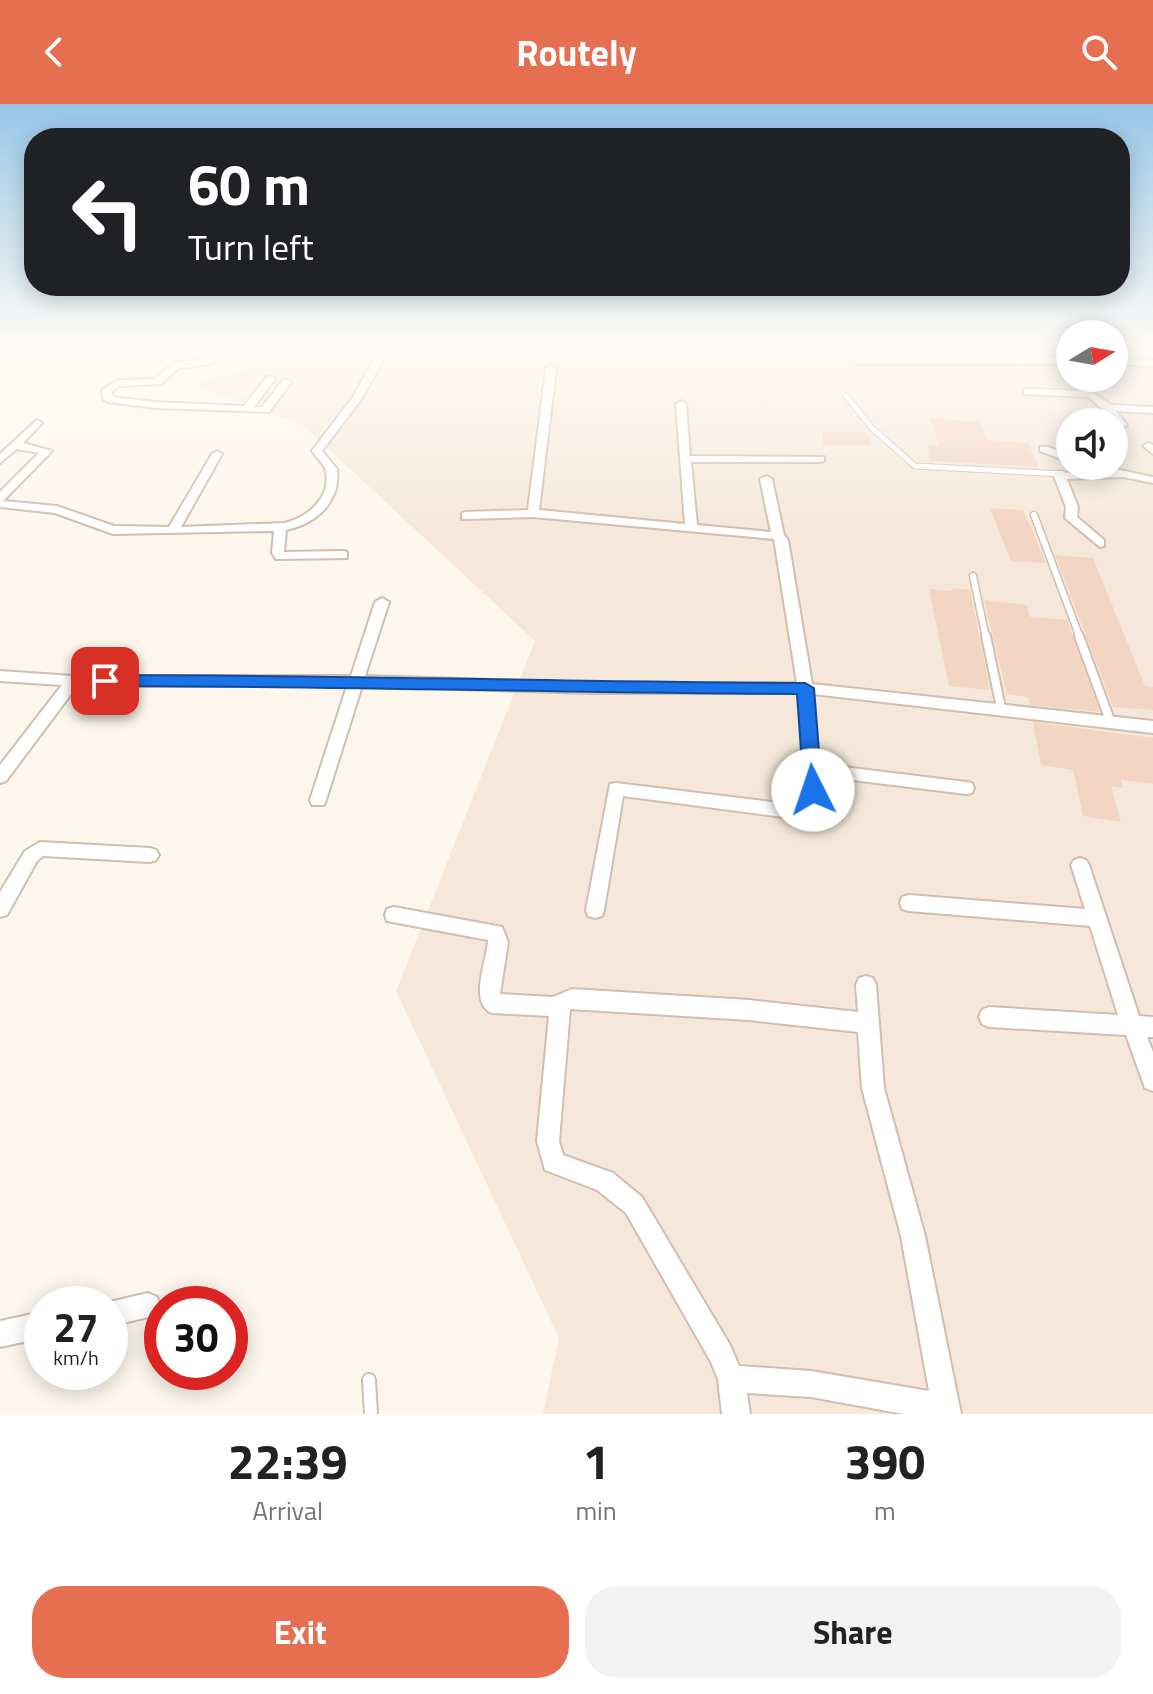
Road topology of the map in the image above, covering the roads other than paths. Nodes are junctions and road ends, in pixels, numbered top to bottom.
1 (197, 406) edge
2 (249, 406) edge
3 (270, 406) edge
4 (350, 406) edge
5 (546, 406) edge
6 (681, 406) edge
7 (854, 406) edge
8 (1128, 409) edge
9 (246, 410) junction
10 (1153, 410) edge
11 (37, 423) dead end
12 (15, 445) junction
13 (1044, 449) dead end
14 (217, 454) dead end
15 (1056, 454) edge
16 (685, 459) junction
17 (820, 459) dead end
18 (0, 460) edge
19 (1056, 474) edge
20 (1128, 475) edge
21 (766, 479) dead end
22 (1064, 480) edge
23 (1153, 480) edge
24 (0, 501) edge
25 (533, 513) junction
26 (1034, 515) dead end
27 (466, 516) dead end
28 (280, 527) junction
29 (691, 528) junction
30 (173, 530) junction
31 (778, 536) junction
32 (1100, 543) dead end
33 (343, 555) dead end
34 (973, 576) dead end
35 (382, 602) dead end
36 (0, 676) edge
37 (73, 681) junction
38 (358, 681) junction
39 (805, 688) junction
40 (1001, 708) junction
41 (1111, 724) junction
42 (1153, 727) edge
43 (812, 769) junction
44 (0, 777) edge
45 (966, 788) dead end
46 (318, 800) dead end
47 (150, 855) dead end
48 (1080, 865) dead end
49 (909, 903) dead end
50 (0, 909) edge
51 (595, 910) dead end
52 (394, 915) dead end
53 (1096, 918) junction
54 (866, 985) dead end
55 (559, 1007) junction
56 (989, 1017) dead end
57 (867, 1021) junction
58 (1131, 1023) junction
59 (1153, 1027) edge
60 (1153, 1080) edge
61 (24, 1329) edge
62 (0, 1334) edge
63 (731, 1379) junction
64 (369, 1380) dead end
65 (946, 1411) edge
66 (371, 1414) edge
67 (736, 1414) edge

1 - 9 street
2 - 9 street
3 - 9 street
4 - 28 street
5 - 25 street
6 - 16 street
7 - 19 lane
8 - 10 street
11 - 12 street
12 - 18 street
12 - 24 street
13 - 15 street
14 - 30 street
16 - 17 street
16 - 29 street
20 - 23 street
21 - 31 street
22 - 32 street
24 - 30 street
25 - 27 street
25 - 29 street
26 - 41 lane
28 - 30 street
28 - 33 street
29 - 31 street
31 - 39 street
34 - 40 lane
35 - 38 street
36 - 37 street
37 - 38 street
37 - 44 street
38 - 39 street
38 - 46 street
39 - 40 street
39 - 43 street
40 - 41 street
41 - 42 street
43 - 45 street
43 - 51 street
47 - 50 street
48 - 53 street
49 - 53 street
52 - 55 street
53 - 58 street
54 - 57 street
55 - 57 street
55 - 63 street
56 - 58 street
57 - 65 street
58 - 59 street
58 - 60 street
61 - 62 street
63 - 65 street
63 - 67 street
64 - 66 lane

